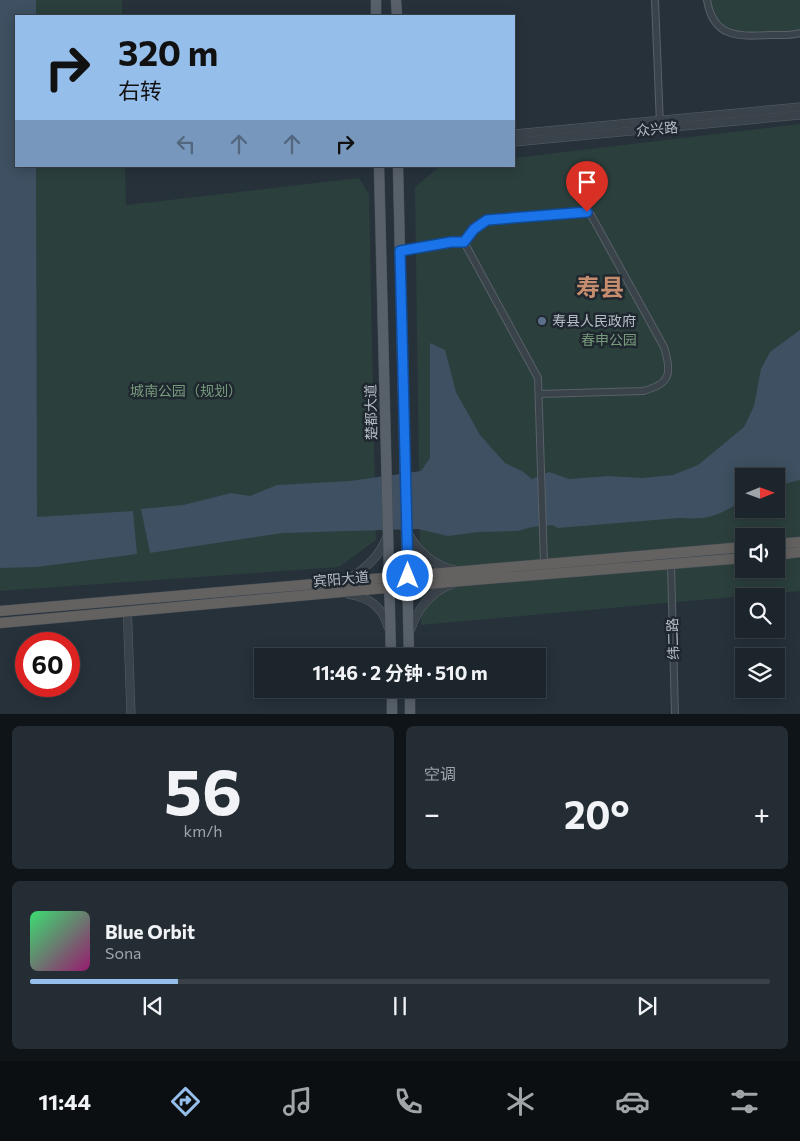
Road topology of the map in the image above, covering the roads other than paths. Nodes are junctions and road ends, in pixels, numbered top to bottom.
1 (376, 0) edge
2 (396, 0) edge
3 (655, 0) edge
4 (707, 0) edge
5 (376, 15) edge
6 (396, 15) edge
7 (800, 33) edge
8 (800, 107) edge
9 (800, 115) edge
10 (660, 124) junction
11 (515, 134) edge
12 (515, 142) edge
13 (380, 167) edge
14 (398, 167) edge
15 (464, 242) junction
16 (400, 251) junction
17 (539, 394) junction
18 (407, 530) junction
19 (388, 534) junction
20 (800, 542) edge
21 (785, 543) edge
22 (735, 548) edge
23 (800, 552) edge
24 (785, 554) edge
25 (735, 559) edge
26 (544, 564) junction
27 (671, 565) junction
28 (463, 576) junction
29 (408, 581) junction
30 (389, 583) junction
31 (338, 588) junction
32 (128, 606) junction
33 (0, 611) edge
34 (0, 623) edge
35 (409, 636) junction
36 (391, 638) junction
37 (391, 648) edge
38 (409, 648) edge
39 (392, 698) edge
40 (410, 698) edge
41 (131, 714) edge
42 (392, 714) edge
43 (410, 714) edge
44 (675, 714) edge

1 - 5 main road
2 - 6 main road
3 - 10 street
4 - 7 street
8 - 10 street, 众兴路
9 - 10 street, 众兴路
10 - 11 street, 众兴路
10 - 12 street, 众兴路
13 - 19 main road, 楚都大道
14 - 16 main road
15 - 16 street
15 - 17 street
15 - 17 street
16 - 18 main road
17 - 26 street
18 - 28 street
18 - 29 main road
19 - 30 main road, 楚都大道
19 - 31 street
20 - 21 highway
22 - 26 highway, 宾阳大道
23 - 24 highway
25 - 27 highway, 宾阳大道
26 - 28 highway, 宾阳大道
27 - 28 highway, 宾阳大道
27 - 44 street, 纬二路
28 - 29 highway, 宾阳大道
28 - 35 street
29 - 30 highway, 宾阳大道
29 - 35 main road
30 - 31 highway, 宾阳大道
30 - 36 main road, 楚都大道
31 - 32 highway, 宾阳大道
31 - 36 street
32 - 33 highway, 宾阳大道
32 - 34 highway, 宾阳大道
32 - 41 street
35 - 38 main road
36 - 37 main road, 楚都大道
39 - 42 main road
40 - 43 main road

